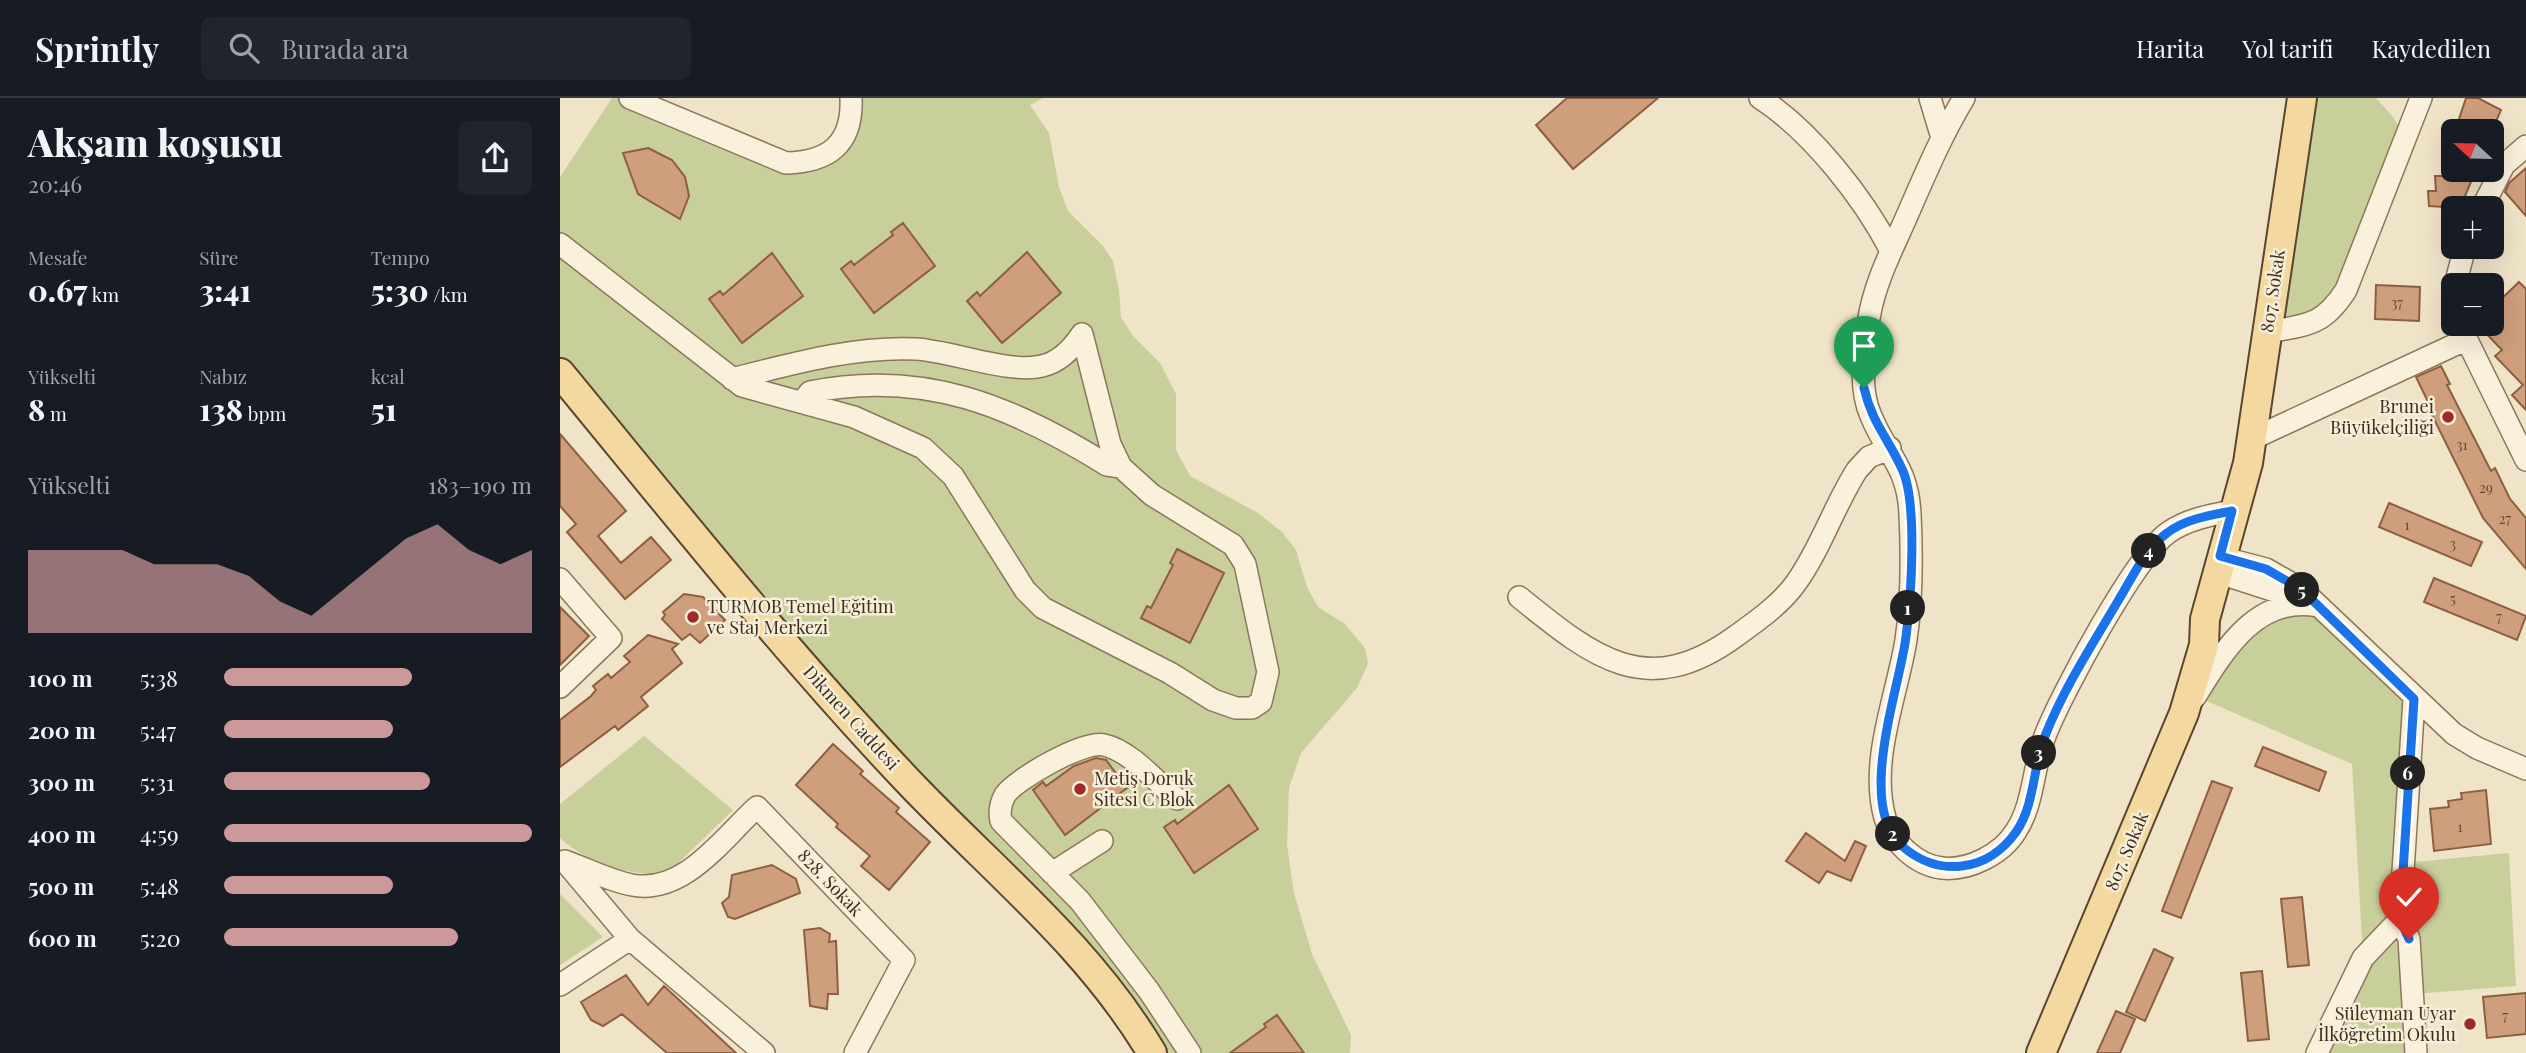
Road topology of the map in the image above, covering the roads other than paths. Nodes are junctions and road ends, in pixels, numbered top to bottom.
1 (630, 98) edge
2 (851, 98) edge
3 (1760, 98) edge
4 (1930, 98) edge
5 (1964, 98) edge
6 (2302, 98) edge
7 (2421, 98) edge
8 (1942, 138) junction
9 (2526, 146) edge
10 (2488, 196) edge
11 (560, 244) edge
12 (1891, 251) junction
13 (2267, 332) junction
14 (2454, 336) edge
15 (2464, 336) edge
16 (560, 373) edge
17 (732, 379) junction
18 (802, 402) junction
19 (2252, 439) junction
20 (1890, 448) junction
21 (2526, 460) edge
22 (1121, 467) junction
23 (2242, 484) junction
24 (2232, 511) junction
25 (2226, 566) junction
26 (560, 579) edge
27 (1519, 597) dead end
28 (2318, 606) junction
29 (560, 687) edge
30 (2414, 699) junction
31 (2184, 713) junction
32 (2526, 769) edge
33 (1177, 799) dead end
34 (1102, 841) dead end
35 (563, 859) edge
36 (1052, 873) junction
37 (2400, 919) junction
38 (630, 939) junction
39 (560, 985) edge
40 (1149, 991) junction
41 (1126, 1011) junction
42 (764, 1053) edge
43 (855, 1053) edge
44 (1152, 1053) edge
45 (1190, 1053) edge
46 (2041, 1053) edge
47 (2317, 1053) edge
48 (2416, 1053) edge

1 - 2 street
3 - 12 street
4 - 8 street
5 - 8 street
6 - 13 main road, 807. Sokak
7 - 13 street
8 - 12 street
9 - 10 street
11 - 17 street
12 - 20 street
13 - 19 main road, 807. Sokak
14 - 19 street
15 - 21 street
16 - 41 main road, Dikmen Caddesi
17 - 18 street
17 - 22 street
18 - 22 street
18 - 22 street
19 - 23 main road, 807. Sokak
20 - 24 street
20 - 27 street
23 - 24 main road, 807. Sokak
23 - 25 main road, 807. Sokak
24 - 25 main road, 807. Sokak
25 - 28 street
25 - 31 main road, 807. Sokak
26 - 29 street
28 - 30 street
28 - 31 street
30 - 32 street
30 - 37 street
31 - 46 main road, 807. Sokak
33 - 36 street
34 - 36 street
35 - 38 street
35 - 43 street, 828. Sokak
36 - 40 street
37 - 47 street
37 - 48 street
38 - 39 street
38 - 42 street
40 - 41 street
40 - 45 street
41 - 44 main road, Dikmen Caddesi

